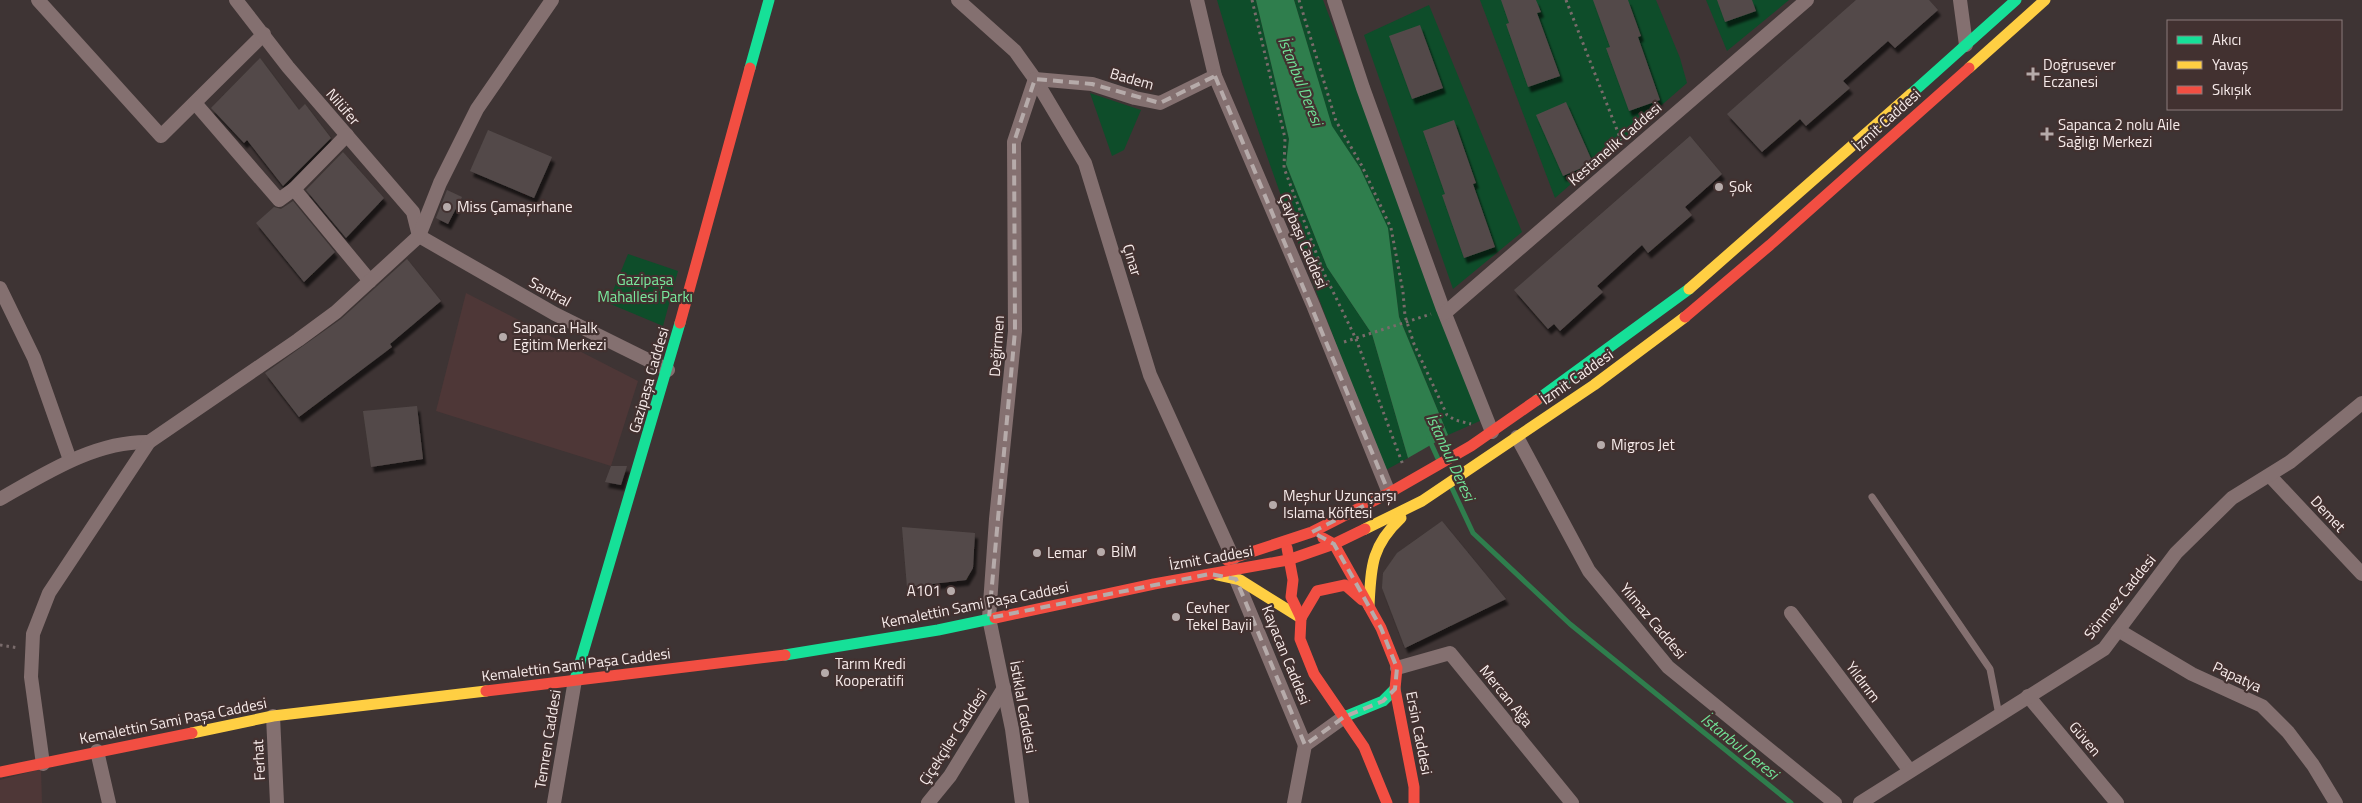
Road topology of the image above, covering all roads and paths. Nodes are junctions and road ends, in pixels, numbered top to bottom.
1 (38, 0) edge
2 (236, 0) edge
3 (552, 0) edge
4 (769, 0) edge
5 (958, 0) edge
6 (1197, 0) edge
7 (1252, 0) edge
8 (1299, 0) edge
9 (1334, 0) edge
10 (1566, 0) edge
11 (1807, 0) edge
12 (1960, 0) edge
13 (2016, 0) edge
14 (2045, 0) edge
15 (264, 34) junction
16 (1966, 45) junction
17 (1215, 76) junction
18 (1035, 78) junction
19 (194, 103) junction
20 (347, 136) junction
21 (1627, 155) junction
22 (294, 189) junction
23 (419, 236) junction
24 (370, 281) junction
25 (0, 288) edge
26 (1444, 311) junction
27 (1407, 322) junction
28 (1356, 339) junction
29 (668, 370) junction
30 (2362, 403) edge
31 (1474, 424) dead end
32 (1492, 432) junction
33 (1517, 438) junction
34 (149, 442) junction
35 (70, 460) junction
36 (1405, 469) dead end
37 (2270, 476) junction
38 (1389, 493) junction
39 (1872, 497) dead end
40 (0, 499) edge
41 (1422, 501) junction
42 (1312, 532) junction
43 (1286, 541) junction
44 (1334, 544) junction
45 (1233, 558) junction
46 (1288, 560) junction
47 (1210, 574) junction
48 (2362, 574) edge
49 (1236, 578) junction
50 (1154, 584) junction
51 (1369, 606) junction
52 (1791, 613) dead end
53 (990, 618) junction
54 (1301, 618) junction
55 (2118, 630) junction
56 (1397, 668) junction
57 (575, 680) junction
58 (1004, 688) junction
59 (1395, 689) junction
60 (2028, 696) junction
61 (1999, 715) junction
62 (273, 716) junction
63 (1344, 717) junction
64 (1305, 745) junction
65 (97, 751) junction
66 (44, 764) junction
67 (1910, 771) junction
68 (0, 772) edge
69 (109, 803) edge
70 (277, 803) edge
71 (554, 803) edge
72 (928, 803) edge
73 (1022, 803) edge
74 (1294, 803) edge
75 (1387, 803) edge
76 (1414, 803) edge
77 (1572, 803) edge
78 (1835, 803) edge
79 (1860, 803) edge
80 (2117, 803) edge
81 (2336, 803) edge

1 - 19 street
2 - 15 street, Nilüfer
3 - 23 street
4 - 29 main road, Gazipaşa Caddesi
5 - 18 street, Çınar
6 - 17 street, Çaybaşı Caddesi
7 - 28 path
8 - 27 path
9 - 26 street
10 - 21 path
11 - 21 street, Kestanelik Caddesi
12 - 16 street
13 - 16 main road, İzmit Caddesi
14 - 33 main road, İzmit Caddesi
15 - 19 street
15 - 20 street, Nilüfer
16 - 32 main road, İzmit Caddesi
17 - 18 street, Badem
17 - 38 street, Çaybaşı Caddesi
18 - 45 street, Çınar
18 - 53 street, Değirmen
19 - 22 street
20 - 22 street
20 - 23 street, Nilüfer
21 - 26 street, Kestanelik Caddesi
22 - 24 street
23 - 24 street
23 - 29 street, Santral
24 - 34 street
25 - 35 street
26 - 27 path
26 - 32 street
27 - 28 path
27 - 31 path
28 - 36 path
29 - 57 main road, Gazipaşa Caddesi
30 - 37 street, Sönmez Caddesi
32 - 38 main road, İzmit Caddesi
33 - 41 main road, İzmit Caddesi
33 - 78 street, Yılmaz Caddesi
34 - 35 street
34 - 66 street
35 - 40 street
37 - 48 street, Demet
37 - 55 street, Sönmez Caddesi
38 - 42 main road, İzmit Caddesi
39 - 61 lane
41 - 44 main road, İzmit Caddesi
41 - 51 main road
42 - 43 main road, İzmit Caddesi
42 - 44 main road
43 - 45 main road, İzmit Caddesi
43 - 46 main road
44 - 46 main road, İzmit Caddesi
44 - 51 main road
45 - 50 main road, İzmit Caddesi
46 - 47 main road, İzmit Caddesi
46 - 54 main road
47 - 49 main road
47 - 50 main road, İzmit Caddesi
49 - 54 main road
49 - 64 street, Kayacan Caddesi
50 - 53 main road, Kemalettin Sami Paşa Caddesi
51 - 54 main road
51 - 56 main road
52 - 67 street, Yıldırım
53 - 57 main road, Kemalettin Sami Paşa Caddesi
53 - 58 street, İstiklal Caddesi
54 - 63 main road
55 - 60 street, Sönmez Caddesi
55 - 81 street, Papatya
56 - 59 main road, Ersin Caddesi
56 - 77 street, Mercan Ağa
57 - 62 main road, Kemalettin Sami Paşa Caddesi
57 - 71 street, Temren Caddesi
58 - 72 street, Çiçekçiler Caddesi
58 - 73 street, İstiklal Caddesi
59 - 63 main road
59 - 76 main road, Ersin Caddesi
60 - 61 street, Sönmez Caddesi
60 - 80 street, Güven
61 - 67 street, Sönmez Caddesi
62 - 65 main road, Kemalettin Sami Paşa Caddesi
62 - 70 street, Ferhat
63 - 64 street
63 - 75 main road
64 - 74 street
65 - 66 main road, Kemalettin Sami Paşa Caddesi
65 - 69 street
66 - 68 main road, Kemalettin Sami Paşa Caddesi
67 - 79 street, Sönmez Caddesi

